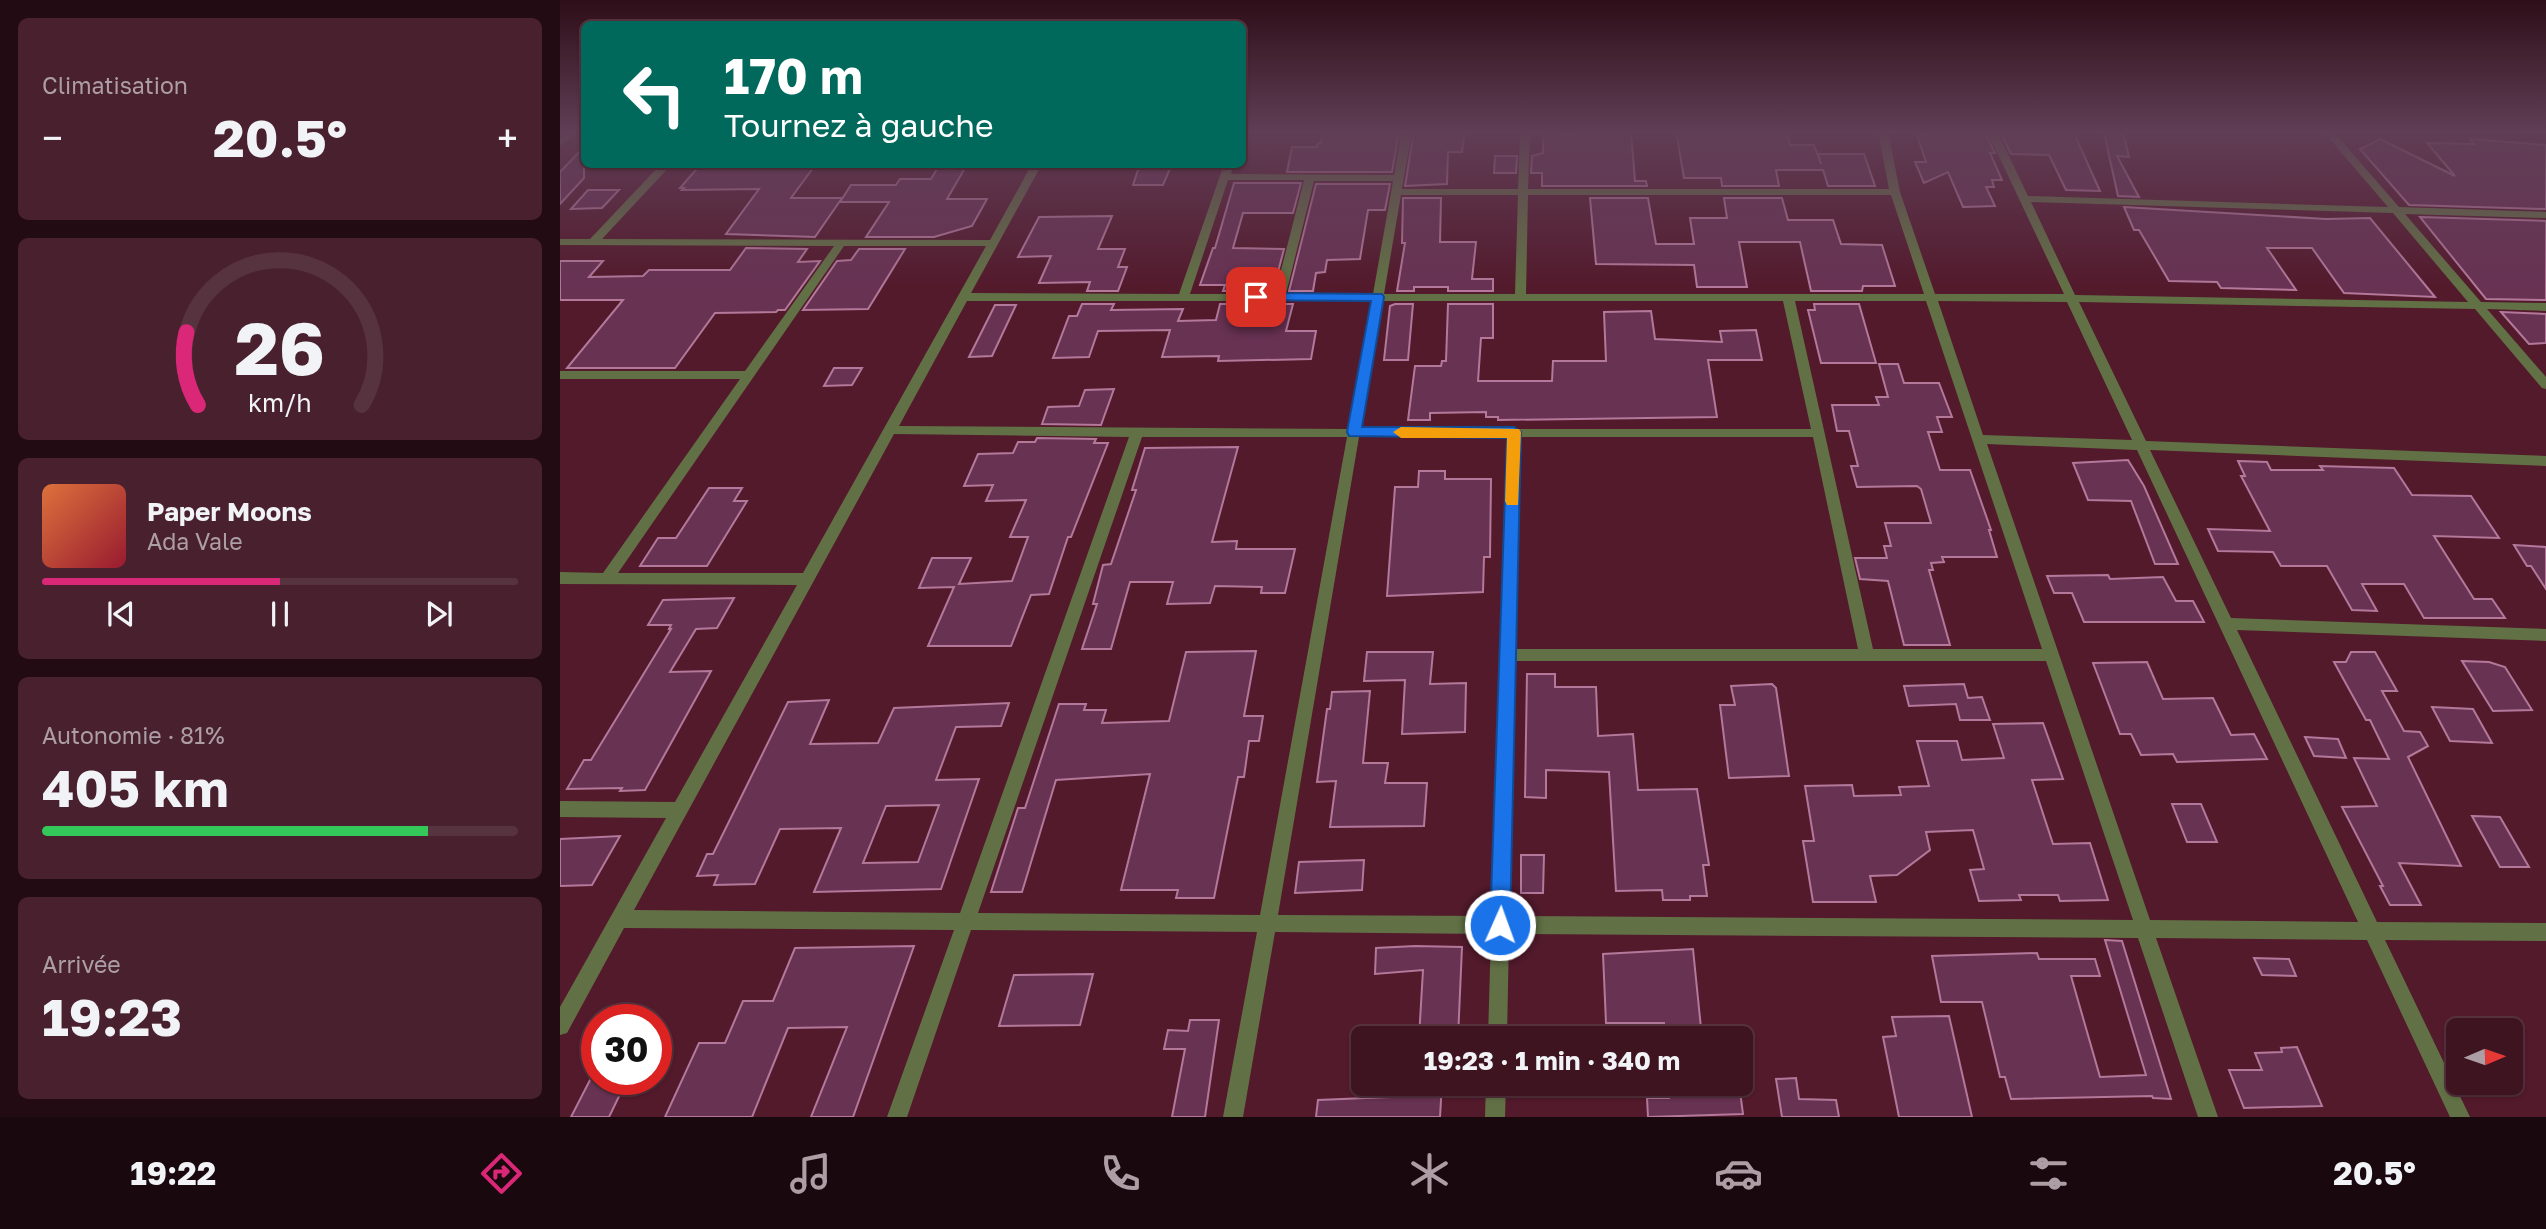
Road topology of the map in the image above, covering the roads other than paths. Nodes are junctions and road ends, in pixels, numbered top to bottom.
1 (649, 183) edge
2 (1026, 183) edge
3 (1223, 183) edge
4 (1308, 183) edge
5 (1377, 183) edge
6 (1523, 183) edge
7 (1893, 183) edge
8 (2017, 183) edge
9 (2374, 183) edge
10 (1398, 185) junction
11 (1523, 192) junction
12 (1895, 192) junction
13 (2025, 199) junction
14 (2397, 210) junction
15 (2546, 215) edge
16 (560, 242) edge
17 (593, 242) junction
18 (841, 243) junction
19 (993, 243) junction
20 (964, 297) junction
21 (1280, 297) junction
22 (1378, 297) junction
23 (1183, 298) junction
24 (1520, 298) junction
25 (1788, 298) junction
26 (1930, 298) junction
27 (2073, 298) junction
28 (2476, 304) junction
29 (2546, 307) edge
30 (560, 374) edge
31 (749, 375) junction
32 (2546, 385) edge
33 (890, 430) junction
34 (1354, 432) junction
35 (1514, 432) junction
36 (1138, 433) junction
37 (1818, 433) junction
38 (1978, 439) junction
39 (2143, 445) junction
40 (2546, 461) edge
41 (560, 578) edge
42 (607, 578) junction
43 (808, 579) junction
44 (2227, 624) junction
45 (2546, 635) edge
46 (1508, 655) junction
47 (1867, 655) junction
48 (2052, 655) junction
49 (560, 809) edge
50 (680, 810) junction
51 (620, 919) junction
52 (966, 921) junction
53 (1267, 923) junction
54 (1500, 925) junction
55 (2145, 929) junction
56 (2372, 930) junction
57 (2546, 932) edge
58 (1497, 1026) edge
59 (560, 1027) edge
60 (1496, 1096) edge
61 (897, 1117) edge
62 (1233, 1117) edge
63 (1495, 1117) edge
64 (2208, 1117) edge
65 (2460, 1117) edge

1 - 17 street
2 - 19 street
3 - 23 street
4 - 21 street
5 - 10 street
6 - 11 street
7 - 12 street
8 - 13 street
9 - 14 street
10 - 11 street
10 - 22 street
11 - 12 street
11 - 24 street
12 - 26 street
13 - 14 street
13 - 27 street
14 - 15 street
14 - 28 street
16 - 17 street
17 - 18 street
18 - 19 street
18 - 31 street
19 - 20 street
20 - 23 street
20 - 33 street
21 - 22 street
21 - 23 street
22 - 24 street
22 - 34 street
24 - 25 street
25 - 26 street
25 - 37 street
26 - 27 street
26 - 38 street
27 - 28 street
27 - 39 street
28 - 29 street
28 - 32 street
30 - 31 street
31 - 42 street
33 - 36 street
33 - 43 street
34 - 35 street
34 - 36 street
34 - 53 street
35 - 37 street
35 - 46 street
36 - 52 street
37 - 47 street
38 - 39 street
38 - 48 street
39 - 40 street
39 - 44 street
41 - 42 street
42 - 43 street
43 - 50 street
44 - 45 street
44 - 56 street
46 - 47 street
46 - 54 street
47 - 48 street
48 - 55 street
49 - 50 street
50 - 51 street
51 - 52 street
51 - 59 street
52 - 53 street
52 - 61 street
53 - 54 street
53 - 62 street
54 - 55 street
54 - 58 street
55 - 56 street
55 - 64 street
56 - 57 street
56 - 65 street
60 - 63 street

